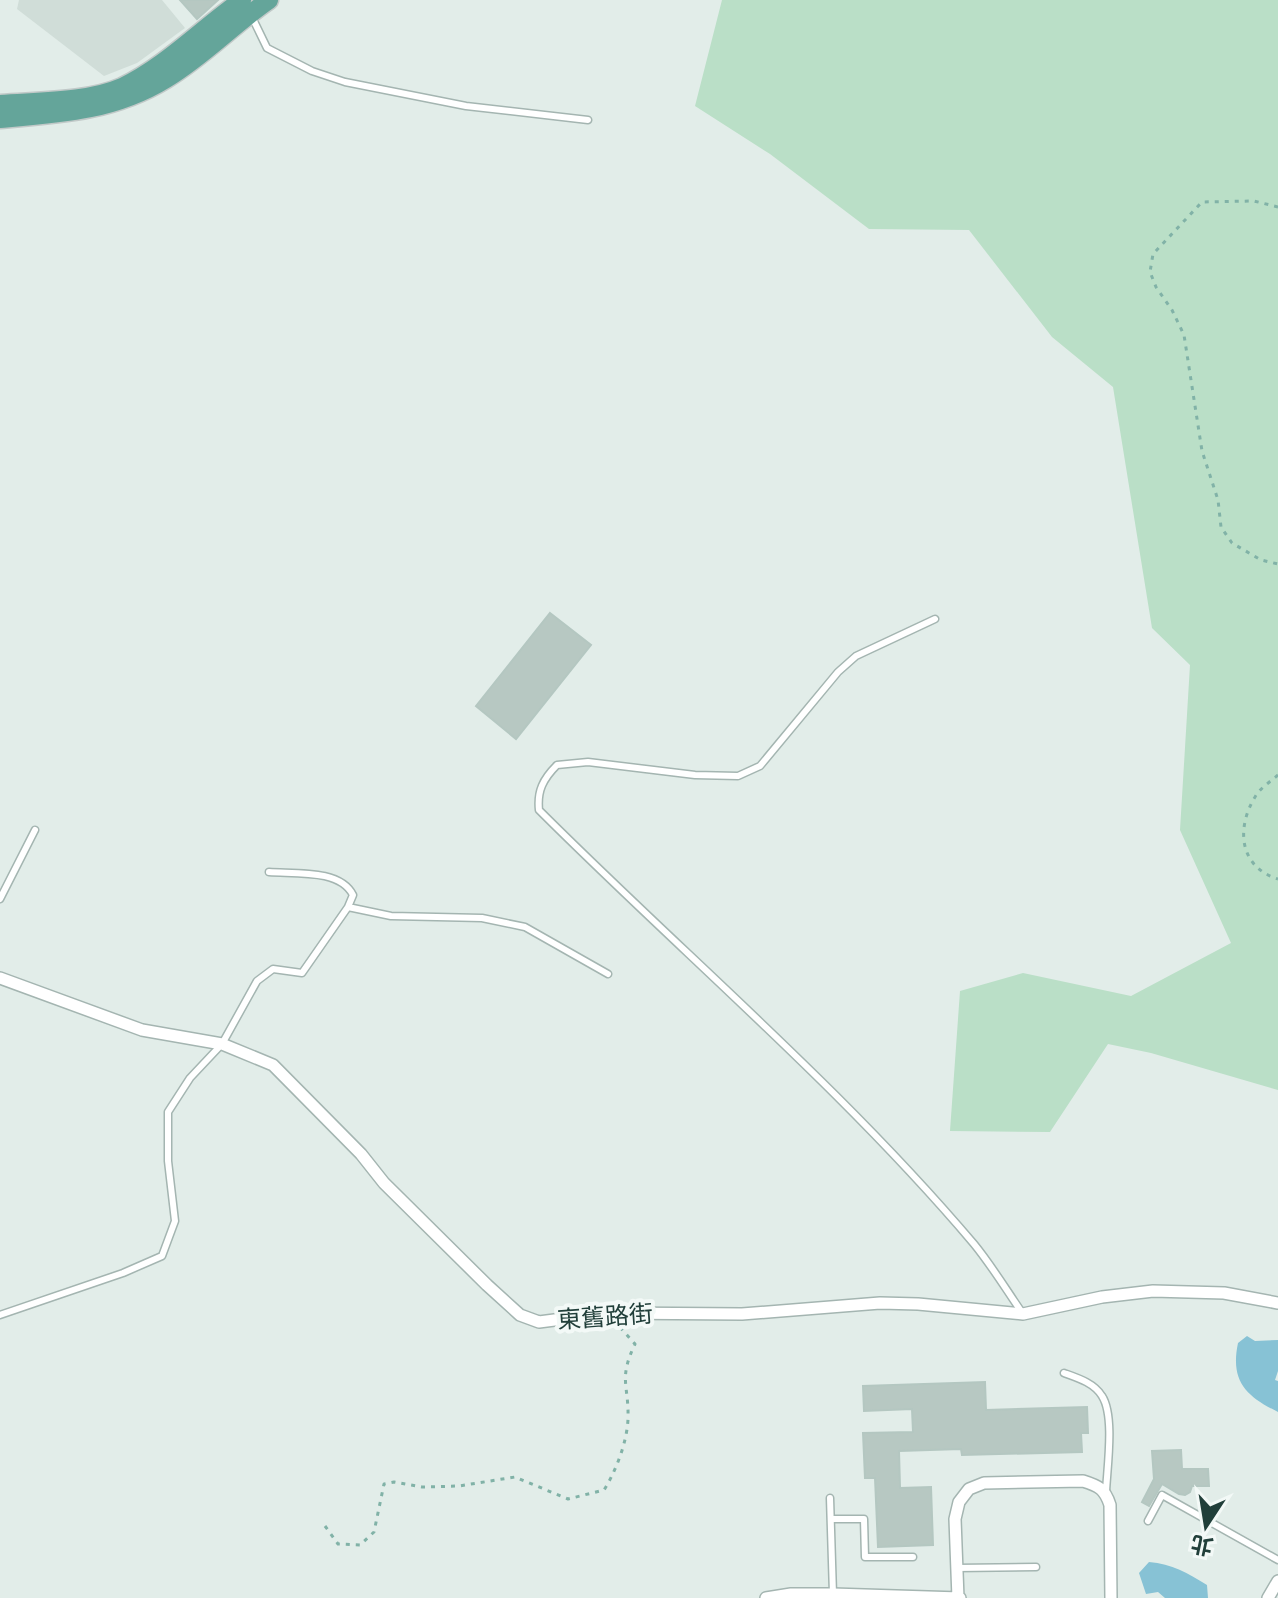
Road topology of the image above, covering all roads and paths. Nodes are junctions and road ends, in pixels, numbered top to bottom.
1 (269, 0) edge
2 (246, 7) edge
3 (0, 104) edge
4 (0, 119) edge
5 (588, 120) dead end
6 (1278, 207) edge
7 (1278, 564) edge
8 (935, 619) dead end
9 (1278, 775) edge
10 (35, 830) dead end
11 (269, 872) dead end
12 (1278, 879) edge
13 (0, 899) edge
14 (348, 907) junction
15 (608, 974) dead end
16 (0, 978) edge
17 (222, 1044) junction
18 (1278, 1303) edge
19 (608, 1313) junction
20 (1023, 1314) junction
21 (0, 1315) edge
22 (1064, 1373) dead end
23 (1106, 1492) junction
24 (830, 1498) dead end
25 (831, 1519) junction
26 (1148, 1521) dead end
27 (325, 1526) dead end
28 (913, 1557) dead end
29 (1278, 1560) edge
30 (1036, 1567) dead end
31 (956, 1568) junction
32 (1278, 1581) edge
33 (833, 1594) junction
34 (766, 1598) edge
35 (959, 1598) edge
36 (1111, 1598) edge
37 (1268, 1598) edge

1 - 2 main road
2 - 3 main road
2 - 4 main road
2 - 5 lane
6 - 7 path
8 - 20 lane
9 - 12 path
10 - 13 lane
11 - 14 lane
14 - 15 lane
14 - 17 lane
16 - 17 street, 東舊路街
17 - 19 street, 東舊路街
17 - 21 lane
18 - 20 street, 東舊路街
19 - 20 street, 東舊路街
19 - 27 path
22 - 23 lane
23 - 31 street
23 - 36 street
24 - 25 lane
25 - 28 lane
25 - 33 lane
26 - 29 lane
30 - 31 lane
31 - 35 street
32 - 37 street
33 - 34 street
33 - 35 street

